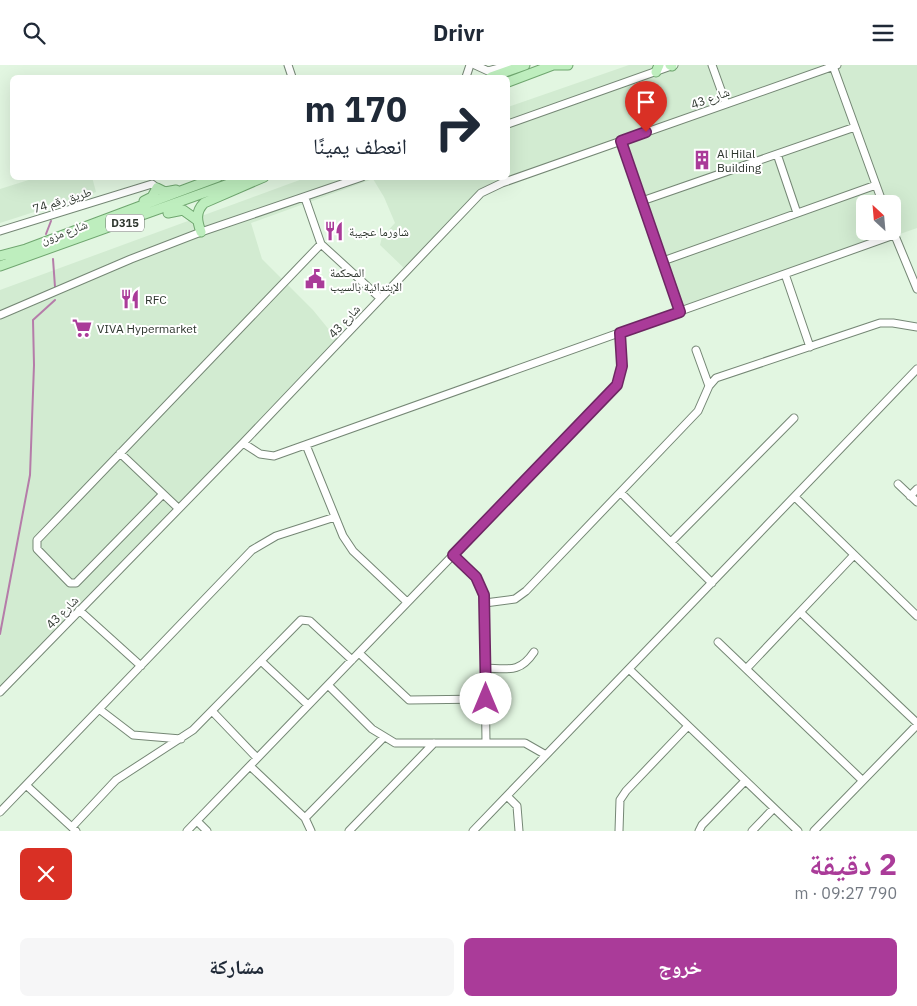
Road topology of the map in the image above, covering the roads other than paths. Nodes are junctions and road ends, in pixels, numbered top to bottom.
1 (475, 65) edge
2 (510, 65) edge
3 (524, 65) edge
4 (554, 65) edge
5 (568, 65) edge
6 (672, 65) edge
7 (712, 65) edge
8 (835, 66) edge
9 (658, 68) edge
10 (496, 75) edge
11 (510, 81) edge
12 (726, 104) junction
13 (510, 123) edge
14 (855, 127) junction
15 (621, 141) junction
16 (777, 154) junction
17 (203, 180) edge
18 (210, 180) edge
19 (240, 180) edge
20 (257, 180) edge
21 (353, 180) edge
22 (876, 185) junction
23 (158, 188) junction
24 (880, 195) edge
25 (305, 197) junction
26 (642, 201) junction
27 (797, 213) junction
28 (119, 215) junction
29 (197, 220) junction
30 (0, 231) edge
31 (101, 232) junction
32 (201, 232) junction
33 (875, 240) edge
34 (896, 240) edge
35 (321, 245) junction
36 (0, 256) edge
37 (663, 261) junction
38 (0, 266) edge
39 (785, 274) junction
40 (917, 289) edge
41 (380, 298) junction
42 (680, 312) junction
43 (0, 315) edge
44 (917, 327) edge
45 (620, 333) junction
46 (810, 347) junction
47 (696, 350) dead end
48 (917, 369) edge
49 (709, 386) junction
50 (794, 418) dead end
51 (243, 443) junction
52 (306, 445) junction
53 (120, 453) junction
54 (898, 484) dead end
55 (917, 489) edge
56 (621, 493) junction
57 (163, 494) junction
58 (910, 496) junction
59 (795, 497) junction
60 (917, 502) edge
61 (178, 508) junction
62 (335, 517) junction
63 (671, 542) junction
64 (453, 555) junction
65 (854, 555) junction
66 (712, 583) junction
67 (408, 602) junction
68 (486, 603) junction
69 (79, 610) junction
70 (800, 612) junction
71 (916, 612) edge
72 (718, 641) dead end
73 (534, 652) dead end
74 (358, 653) junction
75 (352, 660) junction
76 (260, 661) junction
77 (141, 666) junction
78 (486, 668) junction
79 (747, 668) junction
80 (629, 669) junction
81 (328, 685) junction
82 (0, 692) edge
83 (486, 699) junction
84 (308, 705) junction
85 (99, 709) junction
86 (212, 711) junction
87 (917, 724) edge
88 (688, 726) junction
89 (384, 737) junction
90 (181, 739) junction
91 (486, 742) junction
92 (434, 743) junction
93 (546, 755) junction
94 (258, 758) junction
95 (250, 766) junction
96 (862, 780) junction
97 (746, 781) junction
98 (26, 785) junction
99 (507, 796) junction
100 (774, 808) junction
101 (0, 812) edge
102 (305, 818) junction
103 (197, 821) junction
104 (72, 828) edge
105 (63, 831) edge
106 (187, 831) edge
107 (207, 831) edge
108 (311, 831) edge
109 (349, 831) edge
110 (473, 831) edge
111 (519, 831) edge
112 (619, 831) edge
113 (699, 831) edge
114 (752, 831) edge
115 (798, 831) edge
116 (814, 831) edge

1 - 2 street
3 - 10 main road
4 - 5 main road
4 - 11 main road
6 - 9 street
7 - 12 street
8 - 12 street, شارع 43
8 - 14 street
9 - 13 street
12 - 15 street, شارع 43
14 - 16 street
14 - 22 street
15 - 26 street
15 - 41 street, شارع 43
16 - 26 street
16 - 27 street
17 - 23 main road
18 - 28 main road, شارع مزون / D315
19 - 31 main road, شارع مزون / D315
20 - 29 main road
21 - 25 street
22 - 24 street
22 - 27 street
23 - 28 main road
23 - 30 street, طريق رقم 74
25 - 32 street
25 - 35 street
26 - 37 street
27 - 37 street
28 - 36 main road, شارع مزون / D315
29 - 31 main road
29 - 32 main road
31 - 38 main road, شارع مزون / D315
32 - 43 street
33 - 39 street
34 - 40 street
35 - 41 street
35 - 53 street
37 - 42 street
39 - 42 street
39 - 46 street
41 - 51 street, شارع 43
42 - 45 street
44 - 46 street
45 - 52 street
45 - 64 street
46 - 49 street
47 - 49 street
48 - 59 street
49 - 56 street
50 - 63 street
51 - 52 street
51 - 61 street, شارع 43
52 - 62 street
53 - 57 street
53 - 57 street
54 - 58 street
55 - 58 street
56 - 63 street
56 - 68 street
57 - 61 street
58 - 60 street
59 - 65 street
59 - 66 street
61 - 69 street, شارع 43
62 - 67 street
62 - 77 street
63 - 66 street
64 - 67 street
64 - 68 street
65 - 70 street
65 - 71 street
66 - 80 street
67 - 74 street
68 - 78 street
69 - 77 street
69 - 82 street, شارع 43
70 - 79 street
70 - 87 street
72 - 79 street
73 - 78 street
74 - 75 street
74 - 83 street
75 - 76 street
75 - 81 street
76 - 84 street
76 - 86 street
77 - 85 street
78 - 83 street
79 - 96 street
80 - 88 street
80 - 93 street
81 - 84 street
81 - 89 street
83 - 91 street
84 - 94 street
85 - 90 street
85 - 98 street
86 - 90 street
86 - 94 street
87 - 96 street
88 - 97 street
88 - 112 street
89 - 92 street
89 - 102 street
90 - 104 street
91 - 92 street
91 - 93 street
92 - 109 street
93 - 99 street
94 - 95 street
95 - 102 street
95 - 103 street
96 - 116 street
97 - 100 street
97 - 113 street
98 - 101 street
98 - 104 street
99 - 110 street
99 - 111 street
100 - 114 street
100 - 115 street
102 - 108 street
103 - 106 street
103 - 107 street
104 - 105 street

